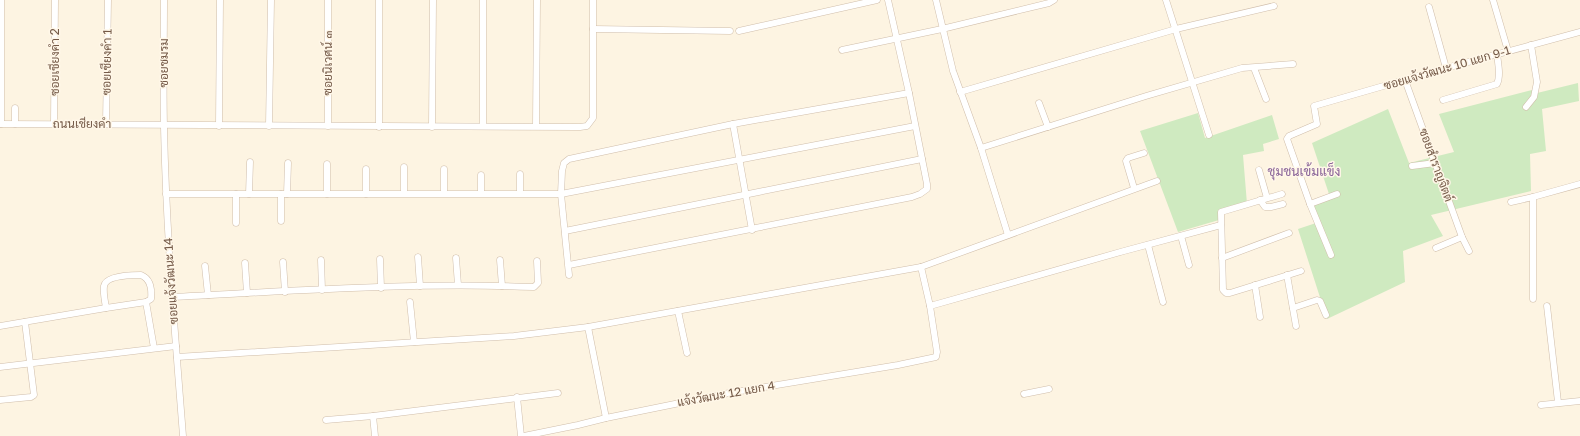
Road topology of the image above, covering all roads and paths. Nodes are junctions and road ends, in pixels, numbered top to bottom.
1 (2, 0) edge
2 (55, 0) edge
3 (108, 0) edge
4 (164, 0) edge
5 (220, 0) edge
6 (271, 0) edge
7 (328, 0) edge
8 (380, 0) edge
9 (433, 0) edge
10 (483, 0) edge
11 (537, 0) edge
12 (593, 0) edge
13 (877, 0) edge
14 (888, 0) edge
15 (936, 0) edge
16 (1054, 0) edge
17 (1166, 0) edge
18 (1493, 0) edge
19 (1274, 6) dead end
20 (1429, 7) dead end
21 (593, 29) junction
22 (942, 29) junction
23 (1176, 29) junction
24 (730, 31) dead end
25 (739, 31) dead end
26 (1580, 32) edge
27 (896, 38) junction
28 (1530, 45) junction
29 (842, 50) dead end
30 (1508, 51) junction
31 (1497, 54) junction
32 (1293, 64) dead end
33 (1254, 68) junction
34 (1446, 68) junction
35 (1405, 80) junction
36 (1192, 83) junction
37 (960, 92) junction
38 (909, 93) junction
39 (1266, 99) dead end
40 (1443, 100) dead end
41 (1039, 103) dead end
42 (1526, 107) dead end
43 (15, 108) dead end
44 (0, 124) edge
45 (15, 124) junction
46 (54, 124) junction
47 (106, 124) junction
48 (733, 124) junction
49 (164, 126) junction
50 (219, 126) junction
51 (269, 126) junction
52 (328, 126) junction
53 (379, 126) junction
54 (483, 126) junction
55 (536, 126) junction
56 (915, 126) junction
57 (432, 127) junction
58 (1048, 127) junction
59 (1208, 135) dead end
60 (981, 148) junction
61 (1144, 153) dead end
62 (922, 159) junction
63 (740, 160) junction
64 (250, 162) dead end
65 (1435, 162) junction
66 (288, 163) dead end
67 (327, 164) dead end
68 (1412, 166) dead end
69 (404, 167) dead end
70 (366, 169) dead end
71 (444, 169) dead end
72 (1259, 170) dead end
73 (520, 174) dead end
74 (481, 175) dead end
75 (1156, 181) dead end
76 (1580, 184) edge
77 (1134, 188) junction
78 (482, 193) junction
79 (520, 193) junction
80 (166, 194) junction
81 (236, 194) junction
82 (249, 194) junction
83 (284, 194) junction
84 (327, 194) junction
85 (366, 194) junction
86 (404, 194) junction
87 (444, 194) junction
88 (561, 194) junction
89 (1282, 194) dead end
90 (1337, 194) dead end
91 (746, 195) junction
92 (1267, 198) junction
93 (1533, 198) junction
94 (1260, 200) junction
95 (1511, 202) dead end
96 (1283, 204) dead end
97 (1310, 204) junction
98 (281, 221) dead end
99 (236, 223) dead end
100 (1221, 225) junction
101 (752, 230) junction
102 (565, 231) junction
103 (1289, 233) dead end
104 (1008, 235) junction
105 (1181, 236) junction
106 (1462, 237) junction
107 (1148, 245) junction
108 (1436, 248) dead end
109 (1469, 250) dead end
110 (1331, 255) dead end
111 (418, 257) dead end
112 (456, 258) dead end
113 (1222, 258) junction
114 (380, 259) dead end
115 (321, 260) dead end
116 (500, 260) dead end
117 (537, 261) dead end
118 (283, 262) dead end
119 (245, 264) dead end
120 (569, 265) junction
121 (1189, 265) dead end
122 (206, 266) dead end
123 (921, 267) junction
124 (1301, 271) dead end
125 (569, 275) dead end
126 (1287, 275) junction
127 (458, 285) junction
128 (1255, 285) junction
129 (420, 286) junction
130 (502, 286) junction
131 (381, 288) junction
132 (322, 290) junction
133 (285, 292) junction
134 (247, 293) junction
135 (208, 295) junction
136 (172, 297) junction
137 (1533, 299) dead end
138 (146, 302) junction
139 (410, 302) dead end
140 (1163, 302) dead end
141 (930, 306) junction
142 (1548, 306) dead end
143 (106, 308) junction
144 (1293, 308) junction
145 (678, 311) junction
146 (1326, 315) dead end
147 (1260, 316) dead end
148 (26, 322) junction
149 (0, 326) edge
150 (1296, 326) dead end
151 (588, 328) junction
152 (414, 342) junction
153 (176, 346) junction
154 (154, 348) junction
155 (687, 353) dead end
156 (177, 357) junction
157 (30, 364) junction
158 (0, 367) edge
159 (1049, 389) dead end
160 (558, 393) dead end
161 (1024, 394) dead end
162 (516, 397) junction
163 (0, 400) edge
164 (1580, 401) edge
165 (1558, 402) junction
166 (1541, 405) dead end
167 (373, 416) junction
168 (606, 418) junction
169 (326, 420) dead end
170 (183, 436) edge
171 (375, 436) edge
172 (521, 436) edge
173 (524, 436) edge

1 - 44 street
2 - 46 street, ซอยเชียงคำ 2
3 - 47 street, ซอยเชียงคำ 1
4 - 49 street, ซอยชมรม
5 - 50 street
6 - 51 street
7 - 52 street, ซอยนิเวศน์ ๓
8 - 53 street
9 - 57 street
10 - 54 street
11 - 55 street
12 - 21 street, ถนนเชียงคำ
13 - 25 street
14 - 27 street
15 - 22 street
16 - 22 street
17 - 23 street
18 - 30 street
19 - 23 street
20 - 34 street
21 - 24 street
21 - 55 street, ถนนเชียงคำ
22 - 27 street
22 - 37 street
23 - 36 street
23 - 37 street
26 - 28 street, ซอยแจ้งวัฒนะ 10 แยก 9-1
27 - 29 street
27 - 38 street
28 - 30 street, ซอยแจ้งวัฒนะ 10 แยก 9-1
28 - 42 street
30 - 31 street, ซอยแจ้งวัฒนะ 10 แยก 9-1
31 - 34 street, ซอยแจ้งวัฒนะ 10 แยก 9-1
31 - 40 street
32 - 33 street
33 - 36 street
33 - 39 street
34 - 35 street, ซอยแจ้งวัฒนะ 10 แยก 9-1
35 - 65 street, ซอยสำราญจิตต์
35 - 97 street, ซอยแจ้งวัฒนะ 10 แยก 9-1
36 - 58 street
36 - 59 street
37 - 60 street
38 - 48 street
38 - 56 street
41 - 58 street
43 - 45 street
44 - 45 street, ถนนเชียงคำ
45 - 46 street, ถนนเชียงคำ
46 - 47 street, ถนนเชียงคำ
47 - 49 street, ถนนเชียงคำ
48 - 63 street
48 - 88 street
49 - 50 street, ถนนเชียงคำ
49 - 80 street, ซอยแจ้งวัฒนะ 14
50 - 51 street, ถนนเชียงคำ
51 - 52 street, ถนนเชียงคำ
52 - 53 street, ถนนเชียงคำ
53 - 57 street, ถนนเชียงคำ
54 - 55 street, ถนนเชียงคำ
54 - 57 street, ถนนเชียงคำ
56 - 62 street
56 - 63 street
58 - 60 street
60 - 104 street
61 - 77 street
62 - 91 street
62 - 101 street
63 - 88 street
63 - 91 street
64 - 82 street
65 - 68 street
65 - 106 street, ซอยสำราญจิตต์
66 - 83 street
67 - 84 street
69 - 86 street
70 - 85 street
71 - 87 street
72 - 92 street
73 - 79 street
74 - 78 street
75 - 77 street
76 - 93 street
77 - 104 street
78 - 79 street
78 - 87 street
79 - 88 street
80 - 81 street
80 - 136 street, ซอยแจ้งวัฒนะ 14
81 - 82 street
81 - 99 street
82 - 83 street
83 - 84 street
83 - 98 street
84 - 85 street
85 - 86 street
86 - 87 street
88 - 102 street
89 - 92 street
90 - 97 street
91 - 101 street
91 - 102 street
92 - 94 street
93 - 95 street
93 - 137 street
94 - 96 street
94 - 100 street
97 - 110 street
100 - 105 street
100 - 113 street
101 - 120 street
102 - 120 street
103 - 113 street
104 - 123 street
105 - 107 street
105 - 121 street
106 - 108 street
106 - 109 street, ซอยสำราญจิตต์
107 - 140 street
107 - 141 street
111 - 129 street
112 - 127 street
113 - 128 street
114 - 131 street
115 - 132 street
116 - 130 street
117 - 130 street
118 - 133 street
119 - 134 street
120 - 125 street
122 - 135 street
123 - 141 street
123 - 145 street
124 - 126 street
126 - 128 street
126 - 144 street
127 - 129 street
127 - 130 street
128 - 147 street
129 - 131 street
131 - 132 street
132 - 133 street
133 - 134 street
134 - 135 street
135 - 136 street
136 - 153 street, ซอยแจ้งวัฒนะ 14
138 - 143 street
138 - 143 street
138 - 154 street
139 - 152 street
141 - 168 street, แจ้งวัฒนะ 12 แยก 4
142 - 165 street
143 - 148 street
144 - 146 street
144 - 150 street
145 - 151 street
145 - 155 street
148 - 149 street
148 - 157 street
151 - 152 street
151 - 168 street
152 - 156 street
153 - 154 street
153 - 156 street, ซอยแจ้งวัฒนะ 14
154 - 157 street
156 - 170 street, ซอยแจ้งวัฒนะ 14
157 - 158 street
157 - 163 street
159 - 161 street
160 - 162 street
162 - 167 street
162 - 172 street
164 - 165 street
165 - 166 street
167 - 169 street
167 - 171 street
168 - 173 street, แจ้งวัฒนะ 12 แยก 4

